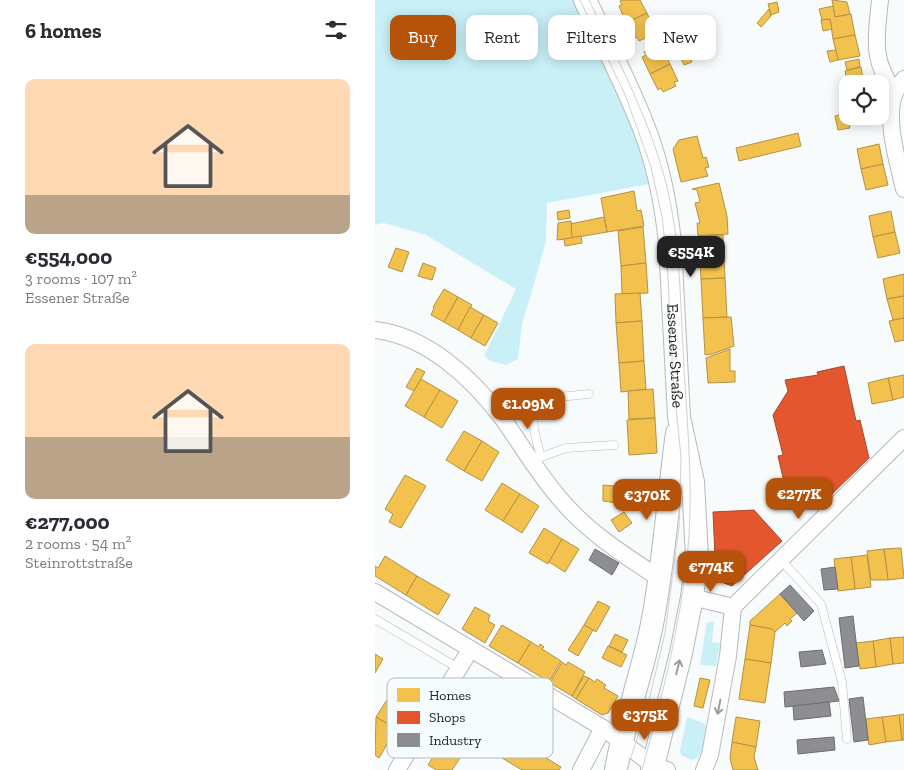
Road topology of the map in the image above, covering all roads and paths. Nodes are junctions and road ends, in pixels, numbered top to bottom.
1 (585, 0) edge
2 (880, 0) edge
3 (904, 79) edge
4 (895, 93) junction
5 (904, 189) edge
6 (375, 330) edge
7 (589, 394) dead end
8 (679, 417) junction
9 (904, 438) edge
10 (614, 445) dead end
11 (537, 460) junction
12 (781, 560) junction
13 (659, 578) junction
14 (375, 592) edge
15 (692, 598) junction
16 (733, 607) junction
17 (375, 619) edge
18 (470, 650) junction
19 (458, 668) junction
20 (452, 678) edge
21 (518, 678) edge
22 (553, 699) edge
23 (603, 728) junction
24 (847, 739) dead end
25 (620, 742) junction
26 (404, 758) edge
27 (657, 768) edge
28 (397, 770) edge
29 (581, 770) edge
30 (616, 770) edge
31 (705, 770) edge

1 - 8 main road, Essener Straße
2 - 4 street
3 - 4 street
4 - 5 street
6 - 11 street
7 - 11 lane
8 - 13 main road, Essener Straße
8 - 15 main road, Essener Straße
9 - 12 street
10 - 11 lane
11 - 13 street
12 - 16 street
12 - 24 lane
13 - 25 main road, Essener Straße
14 - 18 street
15 - 16 street
27 -> 15 main road, Essener Straße
16 -> 31 street
17 - 19 lane
18 - 19 street
18 - 21 street
19 - 20 street
22 - 23 street
23 - 25 street
23 - 29 street
25 - 27 street, Essener Straße
25 - 30 main road
26 - 28 street

